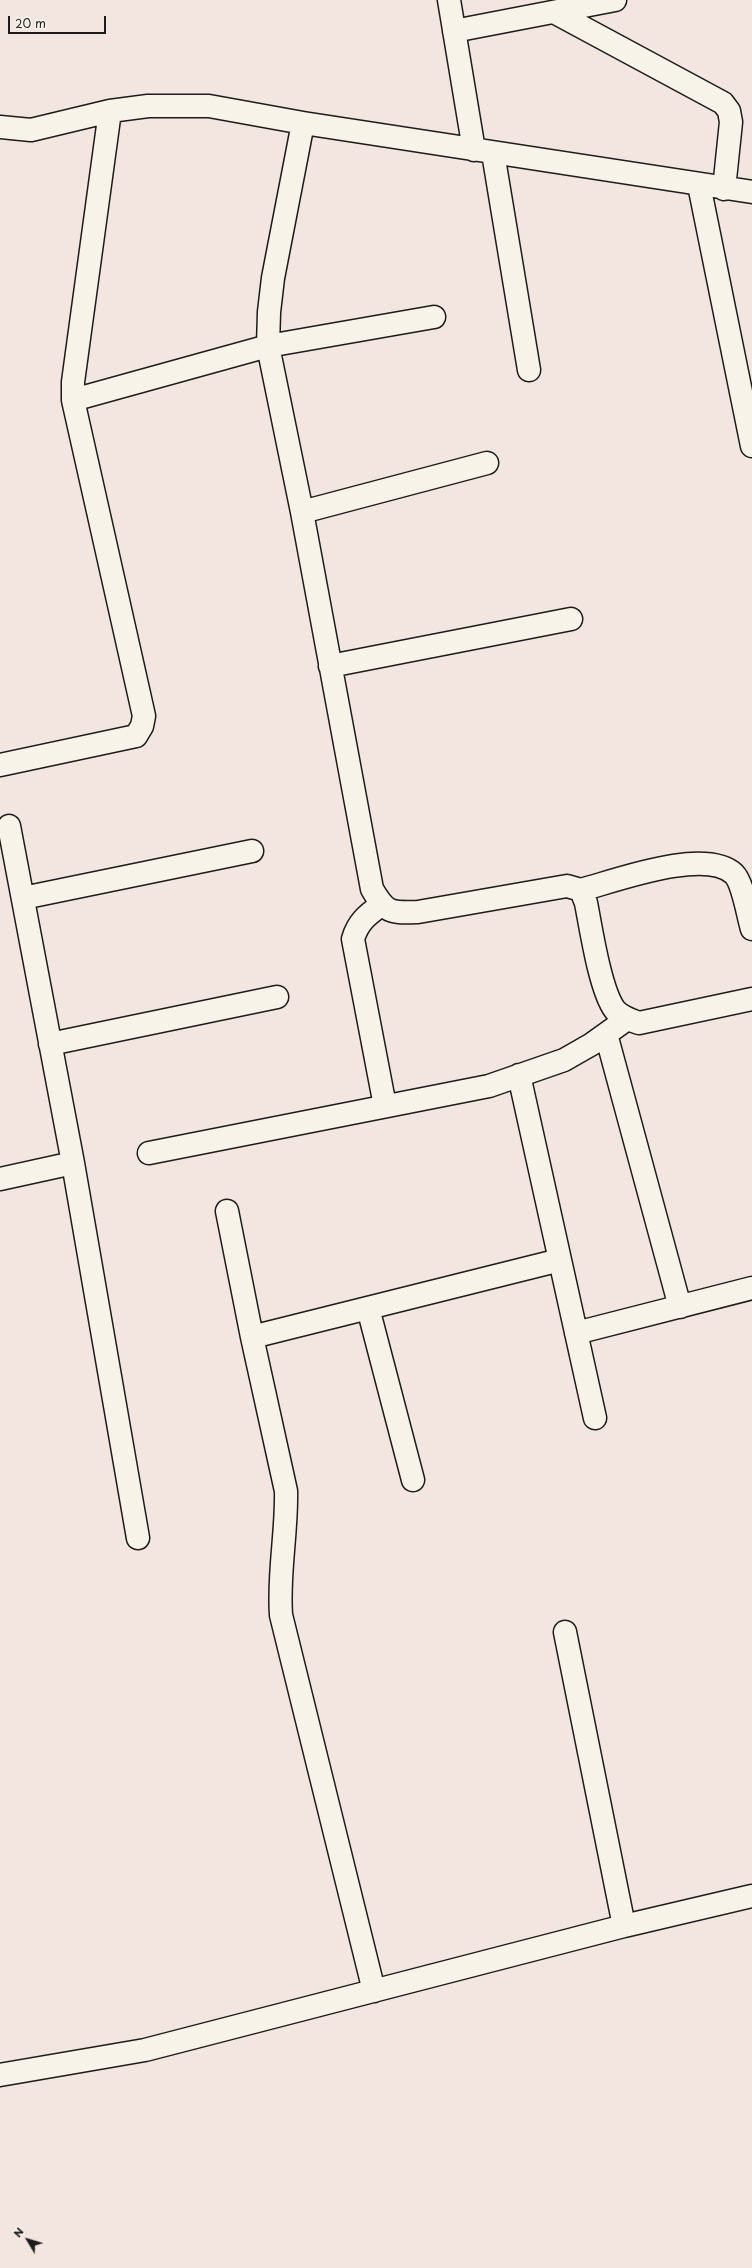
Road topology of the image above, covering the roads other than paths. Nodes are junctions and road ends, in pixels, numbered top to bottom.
1 (448, 0) edge
2 (615, 0) edge
3 (554, 12) junction
4 (454, 31) junction
5 (110, 111) junction
6 (303, 123) junction
7 (0, 127) edge
8 (483, 151) junction
9 (699, 185) junction
10 (724, 189) junction
11 (752, 192) edge
12 (434, 318) dead end
13 (268, 346) junction
14 (529, 370) dead end
15 (73, 400) junction
16 (752, 446) edge
17 (487, 463) dead end
18 (302, 512) junction
19 (571, 620) dead end
20 (330, 666) junction
21 (0, 765) edge
22 (9, 826) dead end
23 (252, 851) dead end
24 (581, 890) junction
25 (23, 898) junction
26 (381, 905) junction
27 (752, 929) edge
28 (277, 997) dead end
29 (752, 998) edge
30 (627, 1019) junction
31 (606, 1034) junction
32 (50, 1044) junction
33 (519, 1075) junction
34 (385, 1106) junction
35 (149, 1153) dead end
36 (73, 1163) junction
37 (0, 1179) edge
38 (227, 1211) dead end
39 (560, 1260) junction
40 (752, 1288) edge
41 (680, 1306) junction
42 (368, 1308) junction
43 (576, 1333) junction
44 (252, 1337) junction
45 (595, 1418) dead end
46 (413, 1480) dead end
47 (138, 1538) dead end
48 (565, 1632) dead end
49 (752, 1896) edge
50 (624, 1926) junction
51 (374, 1991) junction
52 (0, 2075) edge

1 - 4 street
2 - 3 street
3 - 4 street
3 - 10 street
4 - 8 street
5 - 6 street
5 - 7 street
5 - 15 street
6 - 8 street
6 - 13 street
8 - 9 street
8 - 14 street
9 - 10 street
9 - 16 street
10 - 11 street
12 - 13 street
13 - 15 street
13 - 18 street
15 - 21 street
17 - 18 street
18 - 20 street
19 - 20 street
20 - 26 street
22 - 25 street
23 - 25 street
24 - 26 street
24 - 27 street
24 - 30 street
25 - 32 street
26 - 34 street
28 - 32 street
29 - 30 street
30 - 31 street
31 - 33 street
31 - 41 street
32 - 36 street
33 - 34 street
33 - 39 street
34 - 35 street
36 - 37 street
36 - 47 street
38 - 44 street
39 - 42 street
39 - 43 street
40 - 41 street
41 - 43 street
42 - 44 street
42 - 46 street
43 - 45 street
44 - 51 street
48 - 50 street
49 - 50 street
50 - 51 street
51 - 52 street

